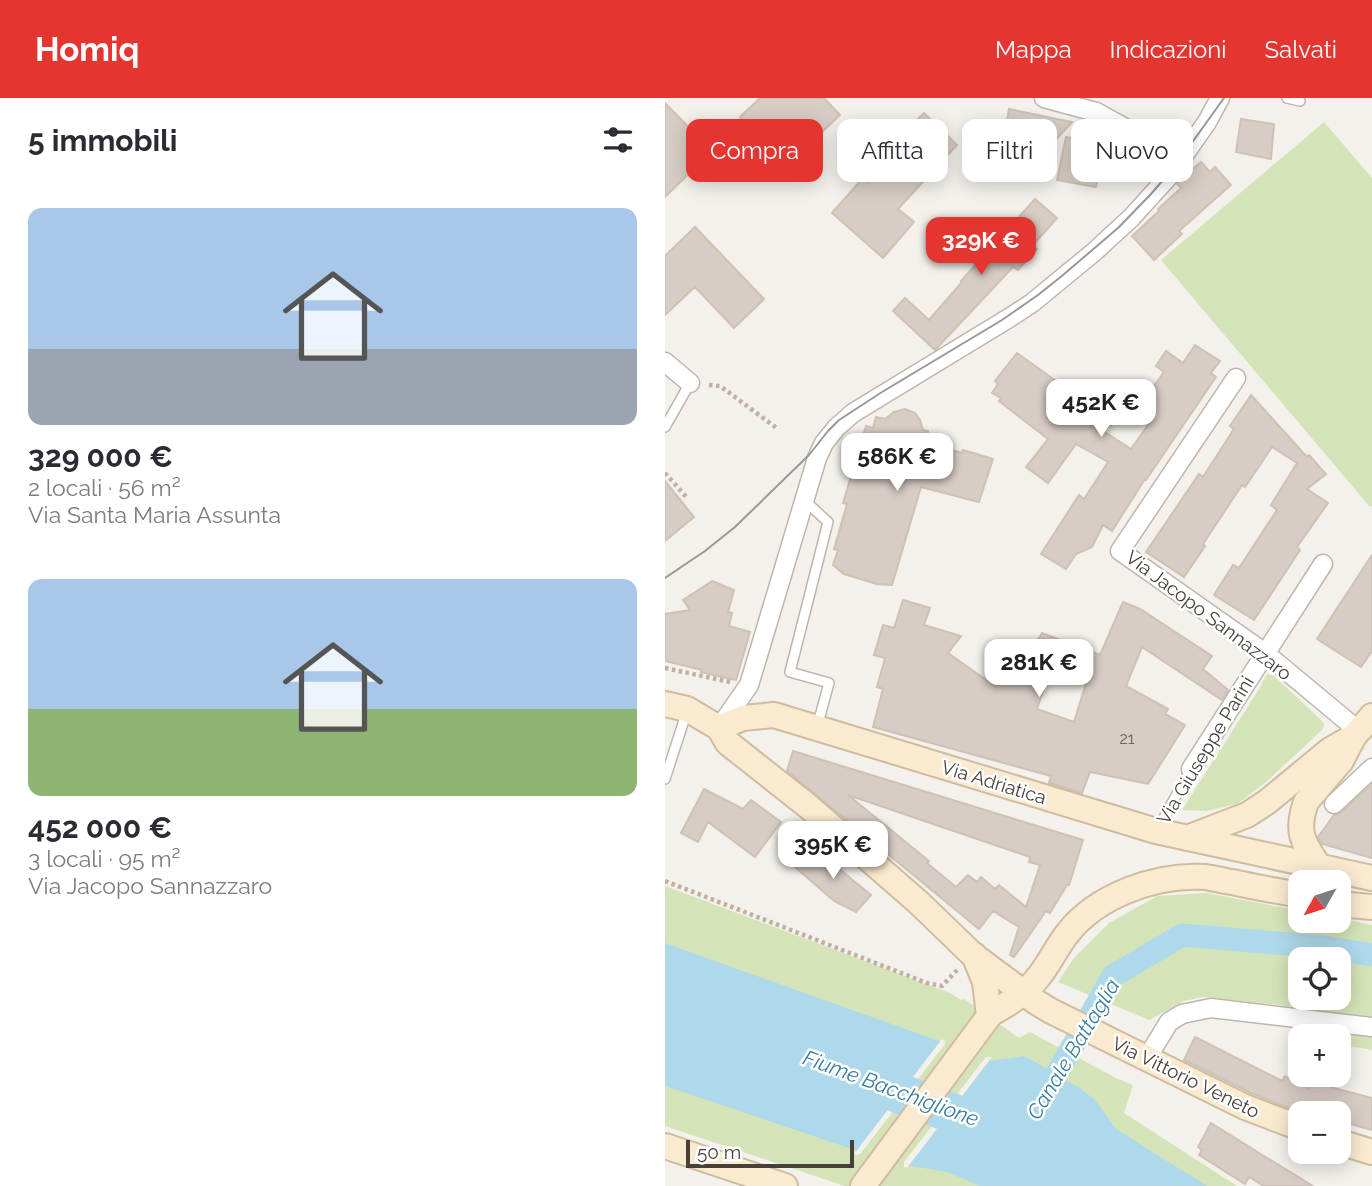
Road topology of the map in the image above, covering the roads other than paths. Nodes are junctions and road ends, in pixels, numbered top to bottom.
1 (1044, 98) edge
2 (1220, 98) edge
3 (1287, 98) edge
4 (1300, 100) dead end
5 (1109, 119) edge
6 (1193, 143) edge
7 (1164, 182) edge
8 (665, 362) edge
9 (1236, 378) dead end
10 (689, 383) joint
11 (665, 427) edge
12 (804, 500) junction
13 (1323, 564) dead end
14 (1265, 653) junction
15 (676, 707) edge
16 (719, 728) junction
17 (817, 728) junction
18 (1361, 728) edge
19 (669, 753) edge
20 (1372, 768) edge
21 (1191, 769) joint
22 (665, 779) edge
23 (1333, 804) dead end
24 (1156, 831) junction
25 (1187, 838) junction
26 (1313, 870) edge
27 (1326, 870) edge
28 (1351, 876) edge
29 (1372, 878) edge
30 (1288, 893) edge
31 (1351, 905) edge
32 (1372, 906) edge
33 (968, 960) junction
34 (1024, 992) junction
35 (985, 1022) junction
36 (1372, 1027) edge
37 (1138, 1054) junction
38 (1288, 1123) edge
39 (665, 1146) edge
40 (1351, 1146) edge
41 (1372, 1152) edge
42 (866, 1182) edge
43 (785, 1186) edge

1 - 5 street
2 - 6 street
3 - 4 lane
7 - 12 street
8 - 10 street
9 - 14 street, Via Jacopo Sannazzaro
10 - 11 lane
12 - 16 street
12 - 17 lane
13 - 14 street, Via Giuseppe Parini
14 - 18 street, Via Jacopo Sannazzaro
14 - 21 street, Via Giuseppe Parini
15 - 16 main road
15 - 19 lane
16 - 17 main road, Via Adriatica
16 - 33 main road, Via Vittorio Veneto
17 - 24 main road, Via Adriatica
18 - 25 main road
18 - 27 main road
19 - 22 lane
20 - 23 street
21 - 24 lane, Via Giuseppe Parini
24 - 25 main road, Via Adriatica
25 - 26 main road, Via Adriatica
28 - 29 main road, Via Adriatica
30 - 34 main road
31 - 32 main road
33 - 34 main road, Via Vittorio Veneto
33 - 35 main road
34 - 35 main road
34 - 37 main road, Via Vittorio Veneto
35 - 42 main road
36 - 37 street
37 - 38 main road, Via Vittorio Veneto
39 - 43 main road
40 - 41 main road

